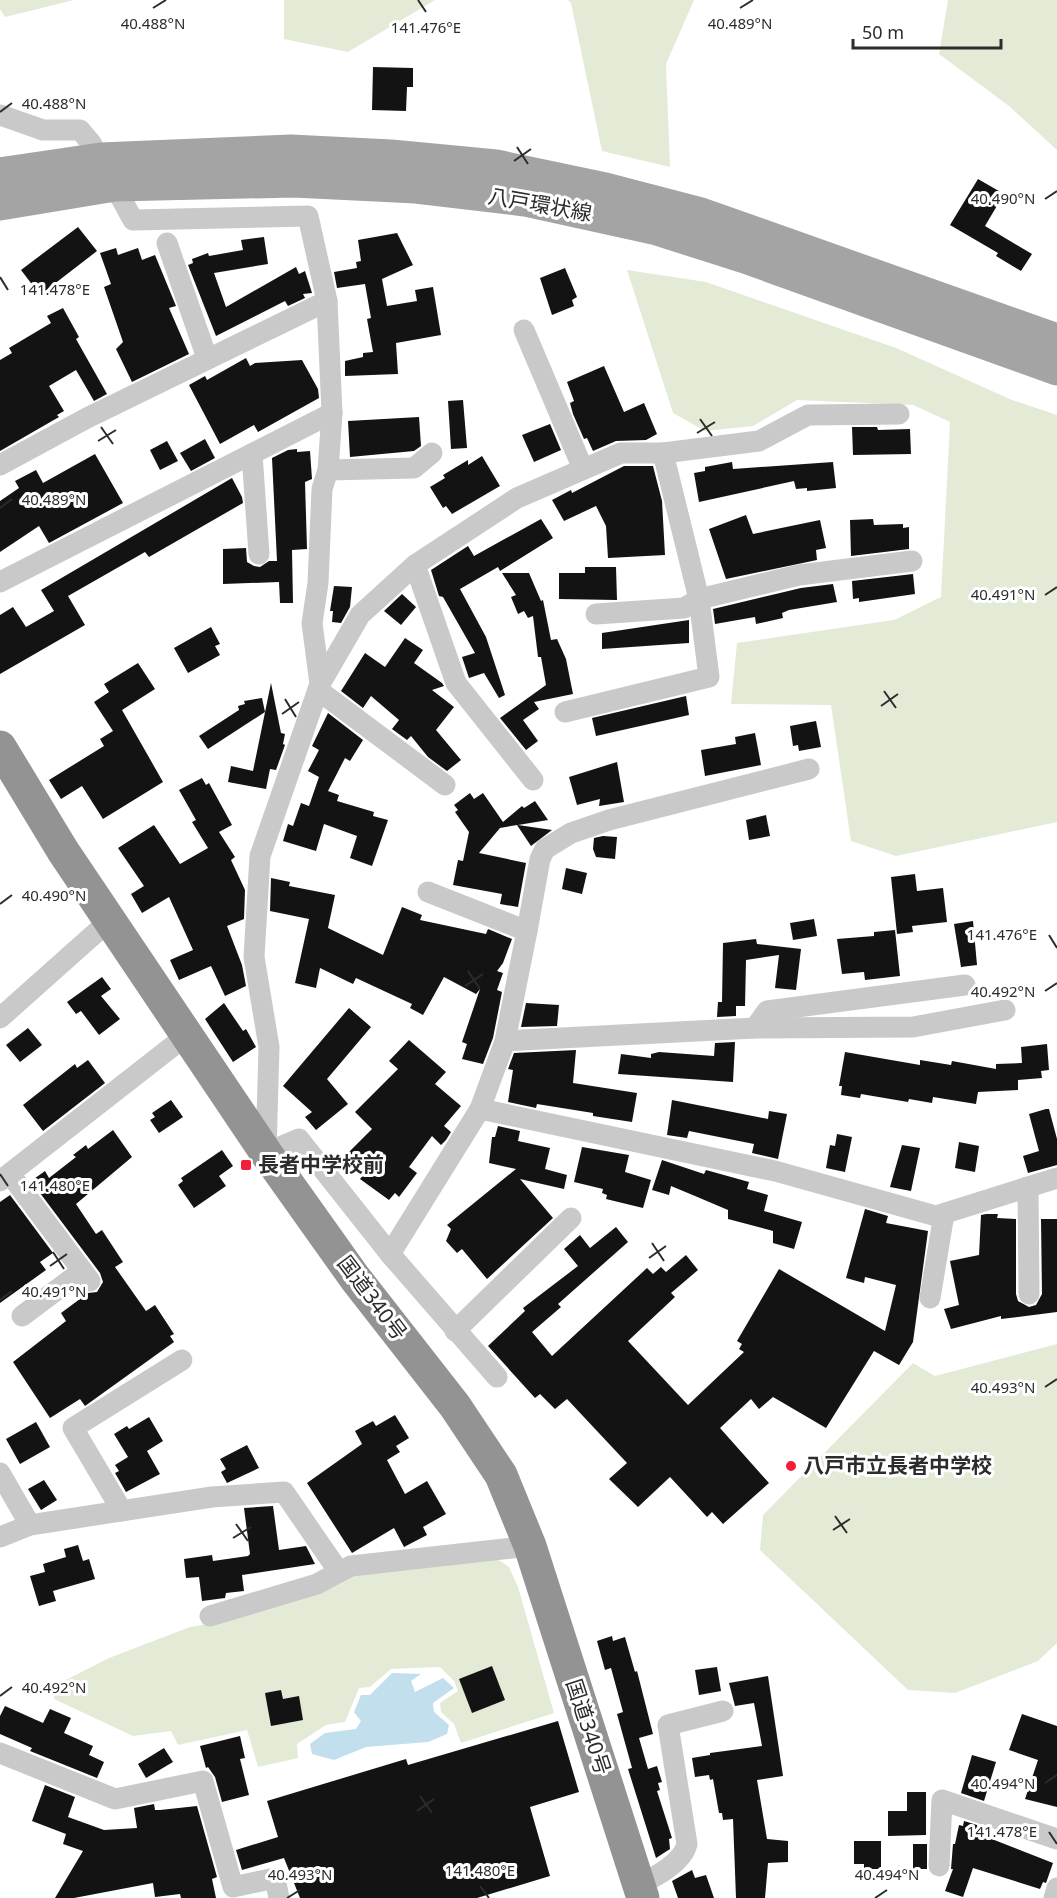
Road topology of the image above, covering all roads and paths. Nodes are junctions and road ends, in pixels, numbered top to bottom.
1 (0, 114) edge
2 (108, 172) junction
3 (0, 174) edge
4 (0, 204) edge
5 (166, 243) dead end
6 (327, 301) junction
7 (524, 330) dead end
8 (1057, 340) edge
9 (207, 358) junction
10 (1057, 369) edge
11 (332, 413) junction
12 (898, 414) dead end
13 (432, 453) dead end
14 (663, 453) junction
15 (252, 454) junction
16 (0, 465) edge
17 (583, 469) junction
18 (328, 470) junction
19 (259, 554) dead end
20 (912, 561) dead end
21 (415, 565) junction
22 (0, 582) edge
23 (699, 599) junction
24 (596, 614) dead end
25 (319, 687) junction
26 (565, 712) dead end
27 (0, 747) edge
28 (809, 770) dead end
29 (533, 780) dead end
30 (445, 785) dead end
31 (428, 892) dead end
32 (110, 920) junction
33 (528, 931) junction
34 (965, 985) dead end
35 (1005, 1010) dead end
36 (0, 1018) edge
37 (754, 1028) junction
38 (186, 1035) junction
39 (506, 1041) junction
40 (480, 1109) junction
41 (266, 1153) junction
42 (5, 1177) edge
43 (1057, 1178) edge
44 (1028, 1187) junction
45 (944, 1214) junction
46 (571, 1218) dead end
47 (390, 1254) junction
48 (1029, 1294) dead end
49 (930, 1299) dead end
50 (22, 1316) dead end
51 (455, 1331) junction
52 (182, 1360) dead end
53 (497, 1377) dead end
54 (0, 1473) edge
55 (122, 1511) junction
56 (30, 1525) junction
57 (0, 1538) edge
58 (531, 1546) junction
59 (339, 1572) junction
60 (210, 1616) dead end
61 (723, 1711) dead end
62 (0, 1753) edge
63 (1057, 1839) edge
64 (939, 1866) dead end
65 (1057, 1888) edge
66 (640, 1891) edge
67 (279, 1898) edge
68 (1053, 1898) edge

1 - 2 street
2 - 3 main road, 八戸環状線
2 - 4 main road, 八戸環状線
2 - 6 street
2 - 8 main road, 八戸環状線
2 - 10 main road, 八戸環状線
5 - 9 street
6 - 9 street
6 - 11 street
7 - 17 street
9 - 16 street
11 - 15 street
11 - 18 street
12 - 14 street
13 - 18 street
14 - 17 street
14 - 23 street
15 - 19 street
15 - 22 street
17 - 21 street
18 - 25 street
20 - 23 street
21 - 25 street
21 - 29 street
23 - 24 street
23 - 26 street
25 - 30 street
25 - 41 street
27 - 32 highway, 国道340号
28 - 33 street
31 - 33 street
32 - 36 street
32 - 38 highway, 国道340号
33 - 39 street
34 - 37 street
35 - 37 street
37 - 39 street
38 - 41 highway, 国道340号
38 - 42 street
39 - 40 street
40 - 45 street
40 - 47 street
41 - 47 street
41 - 58 highway, 国道340号
42 - 50 street
43 - 44 street
44 - 45 street
44 - 48 street
45 - 49 street
46 - 51 street
47 - 51 street
51 - 53 street
52 - 55 street
54 - 56 street
55 - 56 street
55 - 59 street
56 - 57 street
58 - 59 street
58 - 66 highway, 国道340号
59 - 60 street
61 - 66 street
62 - 67 street
63 - 64 street
65 - 68 street

